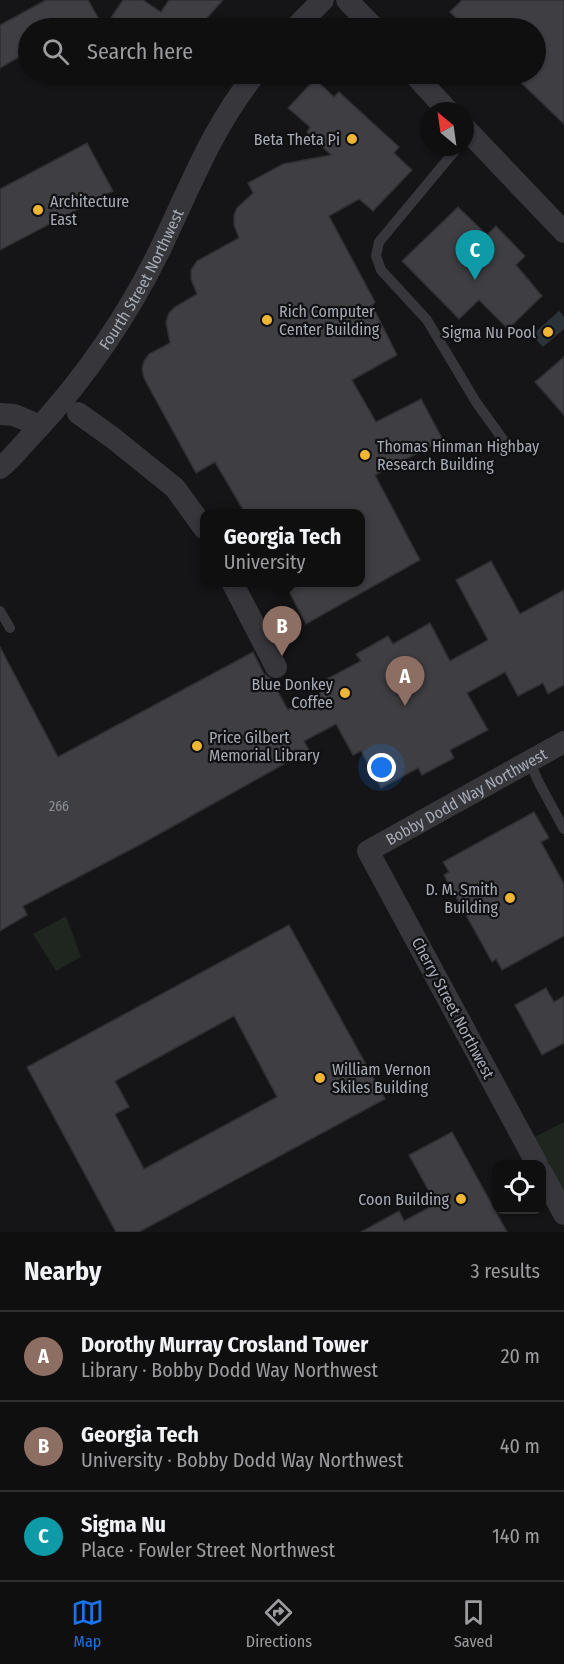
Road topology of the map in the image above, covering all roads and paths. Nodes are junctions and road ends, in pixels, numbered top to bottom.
1 (323, 0) edge
2 (347, 0) edge
3 (305, 18) edge
4 (364, 18) edge
5 (247, 84) edge
6 (423, 84) edge
7 (440, 102) edge
8 (474, 146) edge
9 (448, 156) edge
10 (564, 232) edge
11 (78, 413) dead end
12 (0, 414) edge
13 (40, 426) junction
14 (504, 441) dead end
15 (0, 468) edge
16 (200, 522) edge
17 (235, 587) edge
18 (0, 611) edge
19 (10, 628) dead end
20 (276, 667) dead end
21 (564, 741) edge
22 (529, 760) junction
23 (564, 829) edge
24 (368, 851) joint
25 (535, 1160) edge
26 (546, 1180) edge
27 (564, 1214) edge

1 - 3 street
2 - 4 street
5 - 13 street, Fourth Street Northwest
6 - 7 street
8 - 10 street
9 - 14 lane
11 - 16 street
12 - 13 street
13 - 15 street, Fourth Street Northwest
17 - 20 street
18 - 19 lane
21 - 22 street, Bobby Dodd Way Northwest
22 - 23 lane
22 - 24 street, Bobby Dodd Way Northwest
24 - 25 street, Cherry Street Northwest
26 - 27 street

